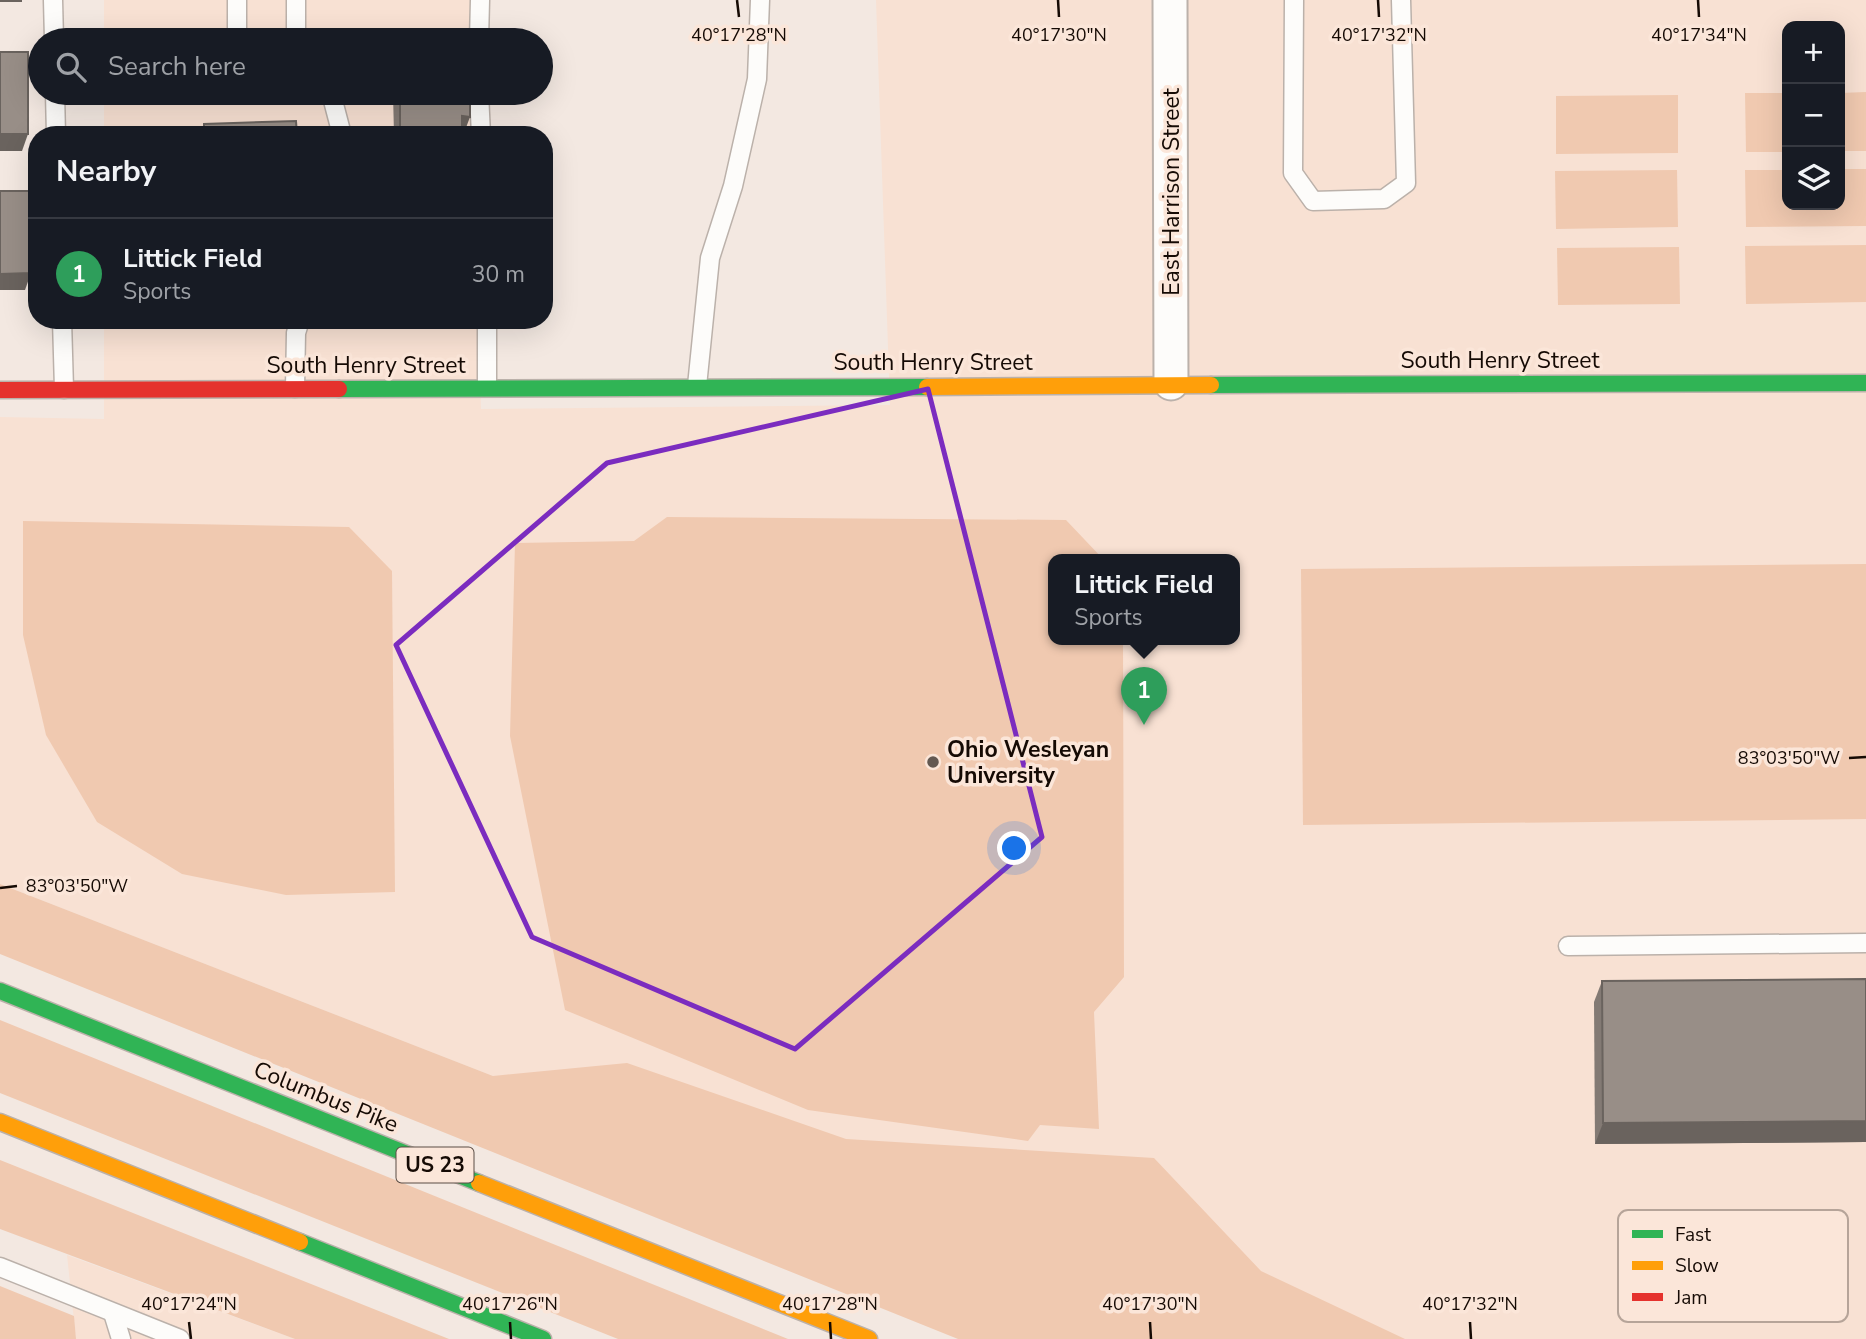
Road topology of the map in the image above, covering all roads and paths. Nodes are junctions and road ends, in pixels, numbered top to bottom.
1 (53, 0) edge
2 (237, 0) edge
3 (296, 0) edge
4 (480, 0) edge
5 (760, 0) edge
6 (1170, 0) edge
7 (1294, 0) edge
8 (1401, 0) edge
9 (54, 28) edge
10 (237, 28) edge
11 (296, 28) edge
12 (479, 28) edge
13 (55, 105) edge
14 (334, 105) edge
15 (480, 105) edge
16 (56, 126) edge
17 (340, 126) edge
18 (481, 126) edge
19 (62, 329) edge
20 (297, 329) edge
21 (487, 329) edge
22 (1171, 383) junction
23 (1866, 383) edge
24 (697, 386) junction
25 (487, 387) junction
26 (295, 388) junction
27 (64, 389) junction
28 (0, 390) edge
29 (1866, 943) edge
30 (1568, 946) dead end
31 (0, 991) edge
32 (0, 1122) edge
33 (0, 1268) edge
34 (113, 1312) junction
35 (121, 1339) edge
36 (180, 1339) edge
37 (543, 1339) edge
38 (869, 1339) edge

1 - 9 lane
2 - 10 lane
3 - 11 lane
4 - 12 lane
5 - 24 lane
6 - 22 street, East Harrison Street
7 - 8 lane
13 - 16 lane
14 - 17 lane
15 - 18 lane
19 - 27 lane
20 - 26 lane
21 - 25 lane
22 - 23 main road, South Henry Street
22 - 24 main road, South Henry Street
24 - 25 main road, South Henry Street
25 - 26 main road, South Henry Street
26 - 27 main road, South Henry Street
27 - 28 main road, South Henry Street
29 - 30 lane
31 - 38 main road, Columbus Pike / US 23
32 - 37 main road
33 - 34 lane
34 - 35 lane
34 - 36 lane

